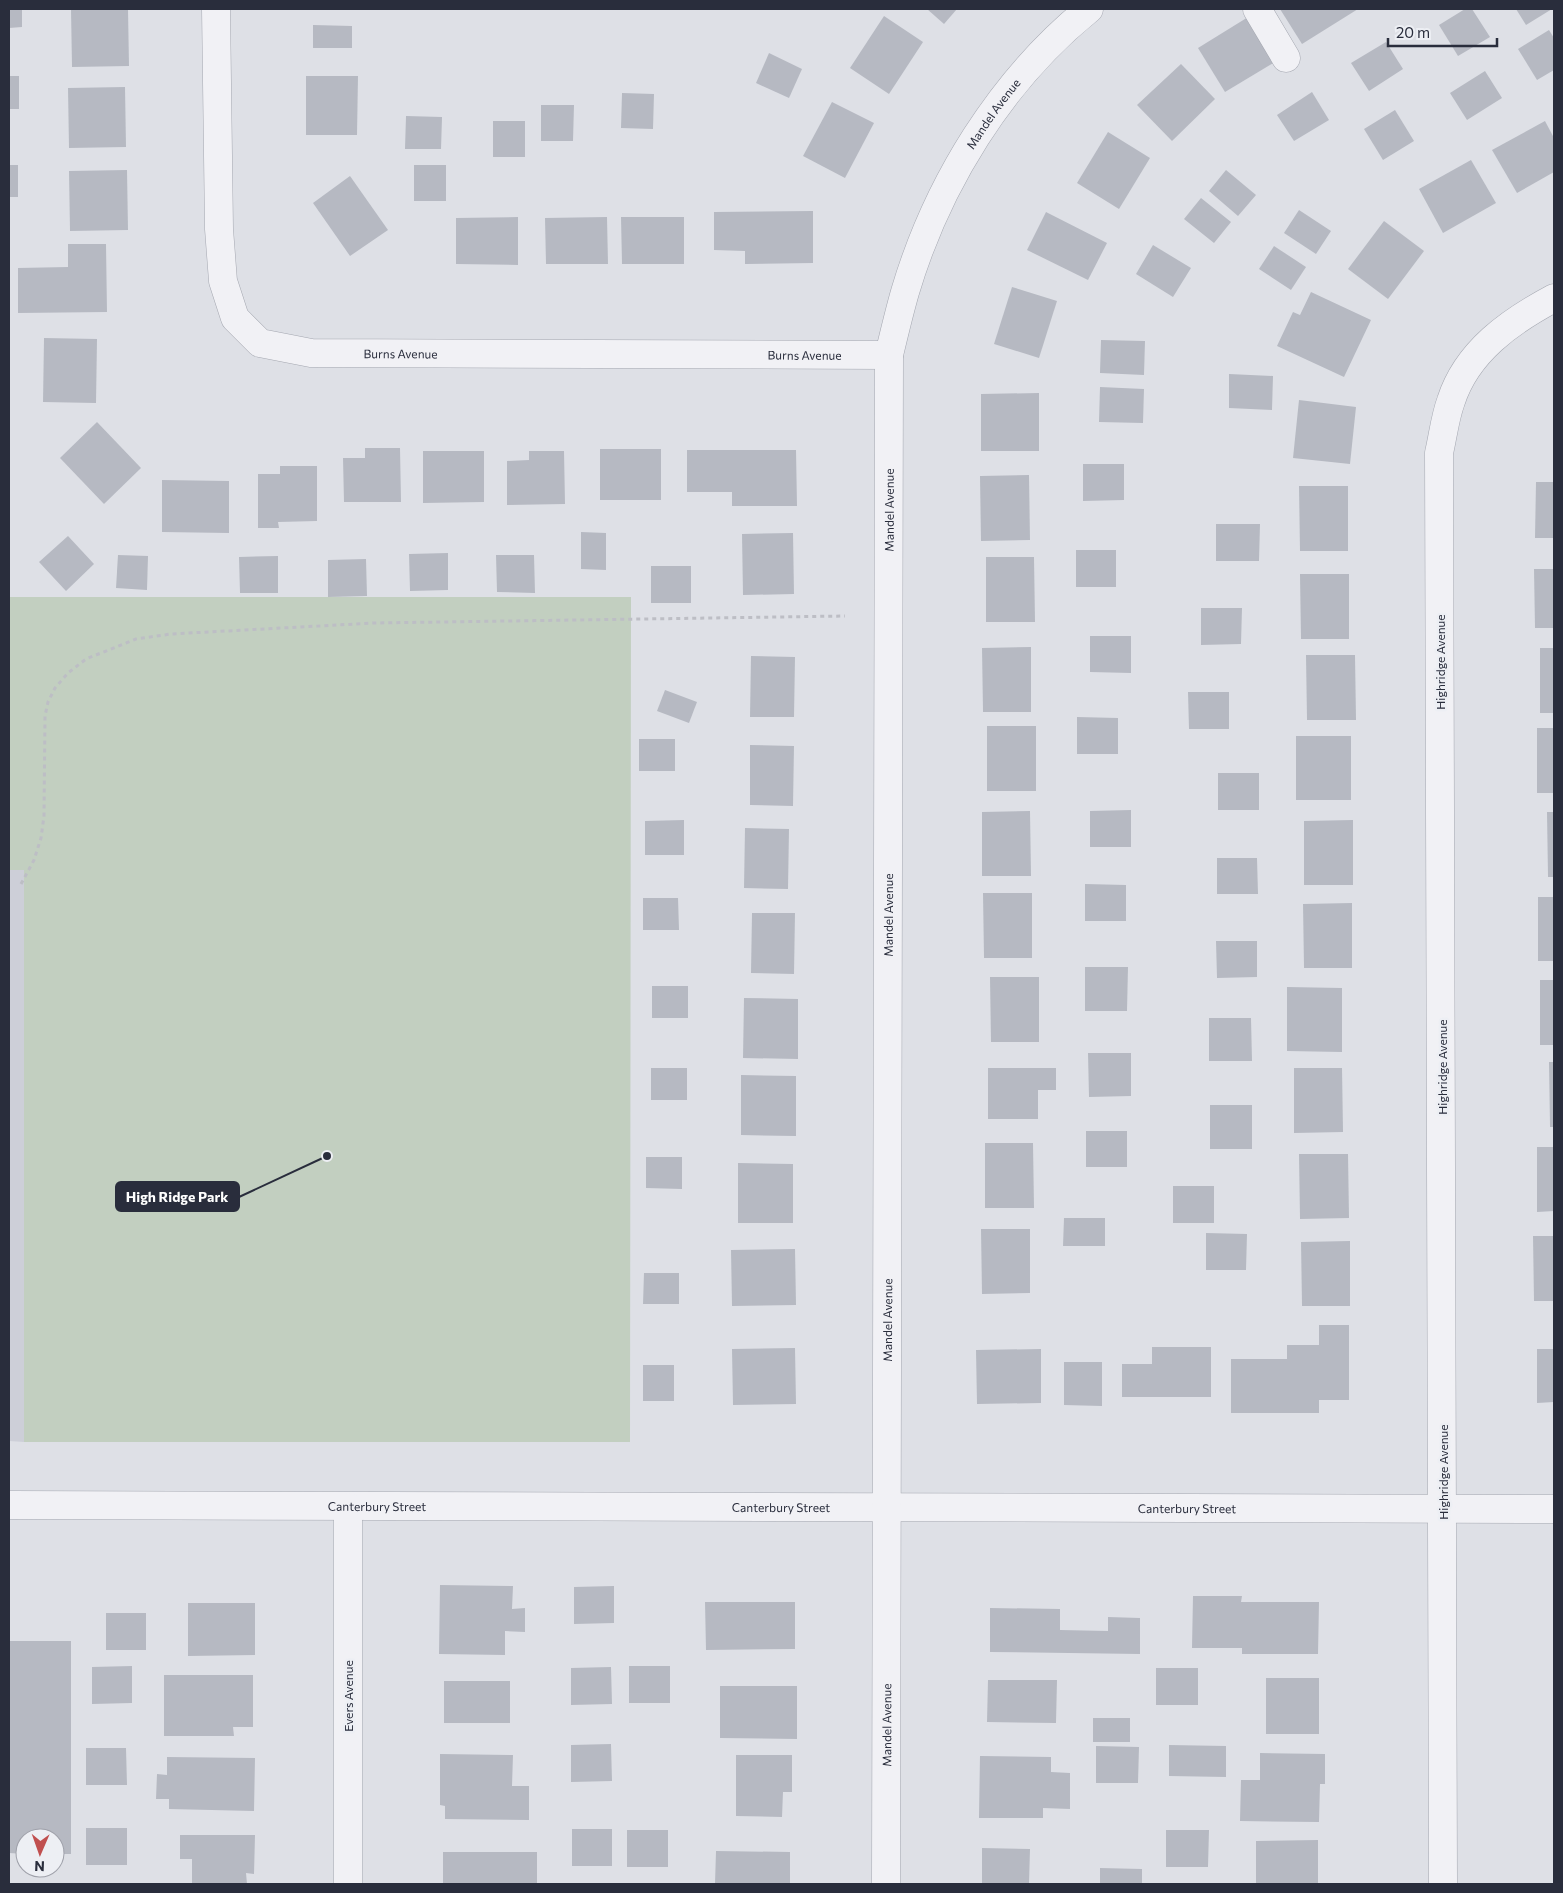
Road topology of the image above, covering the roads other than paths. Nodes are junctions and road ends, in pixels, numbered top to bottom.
1 (216, 9) edge
2 (1090, 9) edge
3 (1257, 9) edge
4 (1286, 58) dead end
5 (1554, 298) edge
6 (888, 355) junction
7 (9, 1505) edge
8 (348, 1507) junction
9 (887, 1507) junction
10 (1444, 1507) junction
11 (1554, 1509) edge
12 (348, 1884) edge
13 (886, 1884) edge
14 (1444, 1884) edge

1 - 6 street, Burns Avenue
2 - 6 street, Mandel Avenue
3 - 4 street
5 - 10 street, Highridge Avenue
6 - 9 street, Mandel Avenue
7 - 8 street, Canterbury Street
8 - 9 street, Canterbury Street
8 - 12 street, Evers Avenue
9 - 10 street, Canterbury Street
9 - 13 street, Mandel Avenue
10 - 11 street, Canterbury Street
10 - 14 street, Highridge Avenue

